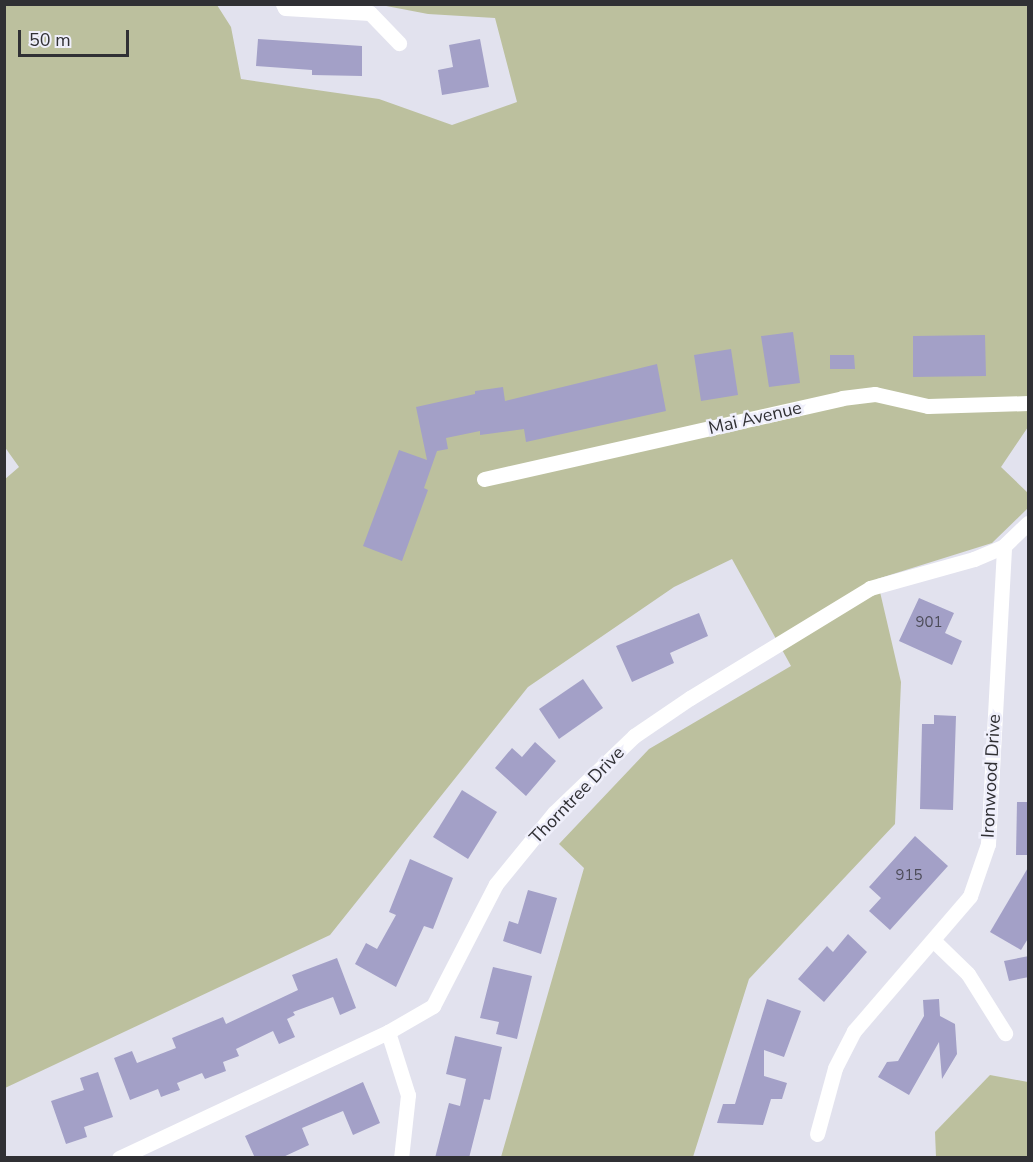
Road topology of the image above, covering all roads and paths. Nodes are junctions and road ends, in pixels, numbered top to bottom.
1 (283, 4) edge
2 (399, 43) dead end
3 (1029, 403) edge
4 (484, 479) dead end
5 (1029, 522) edge
6 (1004, 546) junction
7 (934, 941) junction
8 (388, 1032) junction
9 (1005, 1033) dead end
10 (816, 1134) dead end
11 (118, 1158) edge
12 (401, 1158) edge

1 - 2 street
3 - 4 street, Mai Avenue
5 - 6 street, Thorntree Drive
6 - 7 street, Ironwood Drive
6 - 8 street, Thorntree Drive
7 - 9 street
7 - 10 street, Ironwood Drive
8 - 11 street, Thorntree Drive
8 - 12 street

